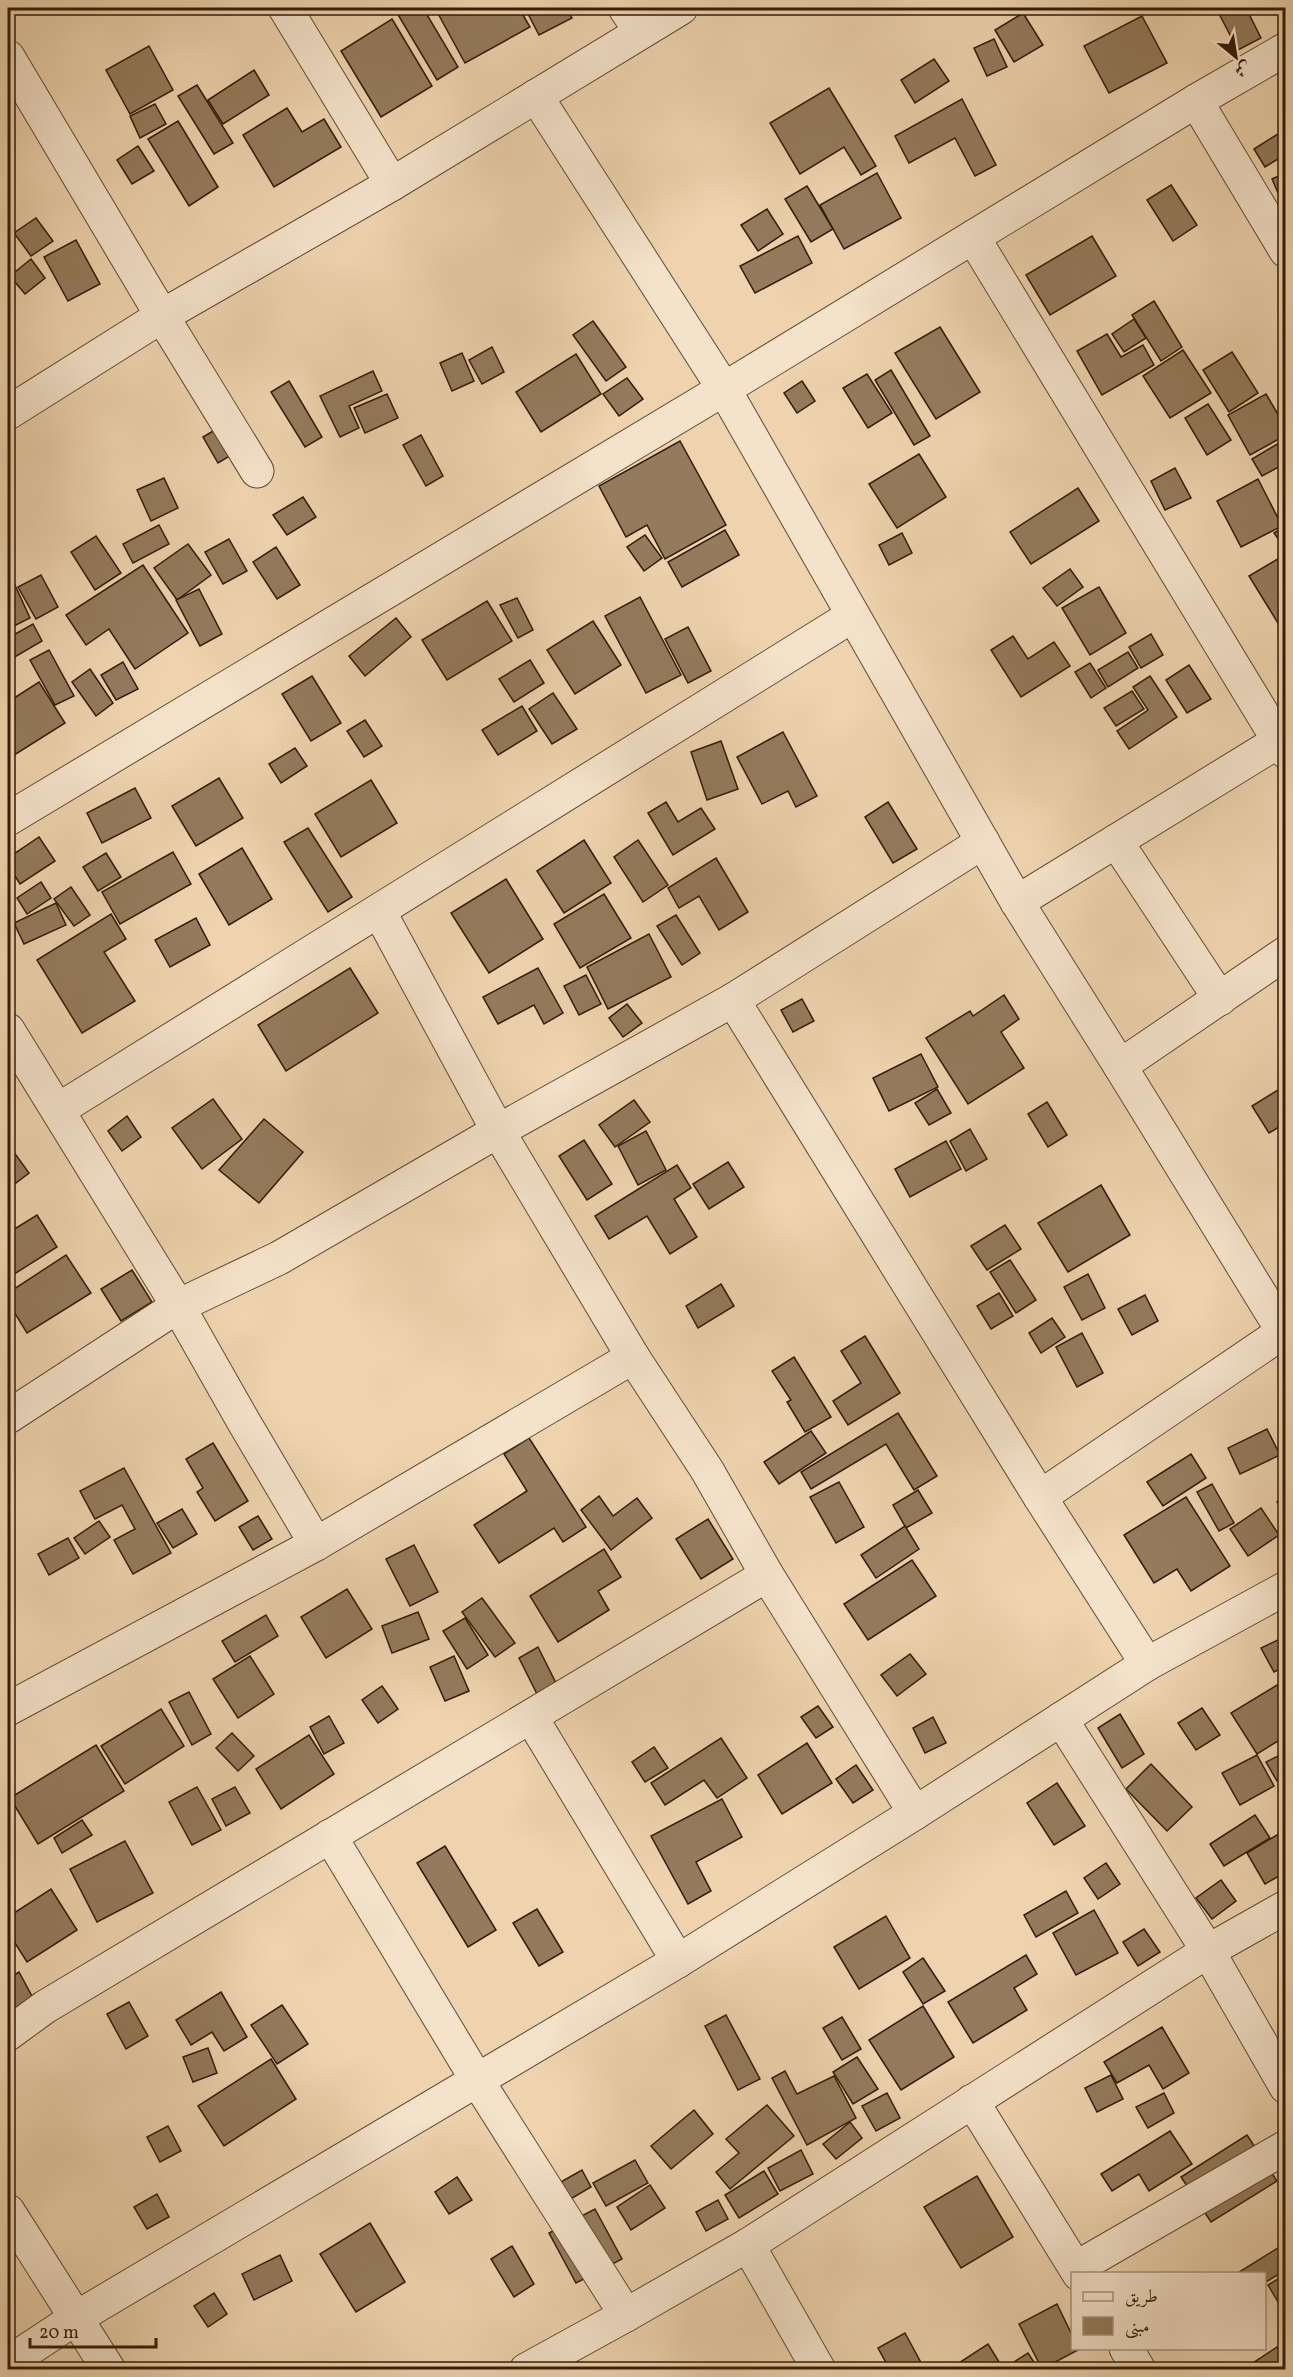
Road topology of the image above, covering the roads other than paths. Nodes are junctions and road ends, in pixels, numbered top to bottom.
1 (285, 8) edge
2 (681, 8) edge
3 (633, 20) edge
4 (1286, 48) edge
5 (8, 57) edge
6 (536, 96) junction
7 (1196, 101) junction
8 (392, 183) junction
9 (974, 237) junction
10 (1286, 251) edge
11 (162, 316) junction
12 (724, 389) junction
13 (8, 413) edge
14 (257, 471) dead end
15 (852, 616) junction
16 (1282, 746) edge
17 (8, 819) edge
18 (1116, 841) junction
19 (983, 842) junction
20 (1017, 902) junction
21 (379, 911) junction
22 (1286, 953) edge
23 (1220, 999) junction
24 (733, 1000) junction
25 (8, 1030) edge
26 (1120, 1066) junction
27 (58, 1110) junction
28 (498, 1131) junction
29 (178, 1305) junction
30 (1284, 1334) edge
31 (633, 1357) junction
32 (8, 1417) edge
33 (1040, 1497) junction
34 (316, 1544) junction
35 (767, 1575) junction
36 (1286, 1588) edge
37 (1147, 1664) junction
38 (8, 1709) edge
39 (531, 1717) junction
40 (1061, 1719) junction
41 (915, 1813) junction
42 (330, 1836) junction
43 (1286, 1907) edge
44 (1208, 1951) junction
45 (678, 1961) junction
46 (8, 2034) edge
47 (477, 2080) junction
48 (1286, 2087) edge
49 (972, 2101) junction
50 (1286, 2147) edge
51 (8, 2211) edge
52 (748, 2245) junction
53 (1078, 2271) edge
54 (626, 2315) junction
55 (76, 2318) junction
56 (1127, 2350) edge
57 (8, 2363) edge
58 (109, 2370) edge
59 (526, 2370) edge
60 (819, 2370) edge
61 (1139, 2370) edge

1 - 8 street
2 - 3 street
3 - 6 street
4 - 7 street
5 - 11 street
6 - 8 street
6 - 12 street
7 - 9 street
7 - 10 street
8 - 11 street
9 - 12 street
9 - 16 street
11 - 13 street
11 - 14 street
12 - 15 street
12 - 17 street
15 - 19 street
15 - 21 street
16 - 18 street
18 - 20 street
18 - 23 street
19 - 20 street
19 - 24 street
20 - 26 street
21 - 27 street
21 - 28 street
22 - 23 street
23 - 26 street
24 - 28 street
24 - 33 street
25 - 27 street
26 - 30 street
27 - 29 street
28 - 29 street
28 - 31 street
29 - 32 street
29 - 34 street
30 - 33 street
31 - 34 street
31 - 35 street
33 - 37 street
34 - 38 street
35 - 39 street
35 - 41 street
36 - 37 street
37 - 40 street
39 - 42 street
39 - 45 street
40 - 41 street
40 - 44 street
41 - 45 street
42 - 46 street
42 - 47 street
43 - 44 street
44 - 48 street
44 - 49 street
45 - 47 street
47 - 54 street
47 - 55 street
49 - 52 street
49 - 53 street
50 - 53 street
51 - 55 street
52 - 54 street
52 - 60 street
54 - 59 street
55 - 57 street
55 - 58 street
56 - 61 street

